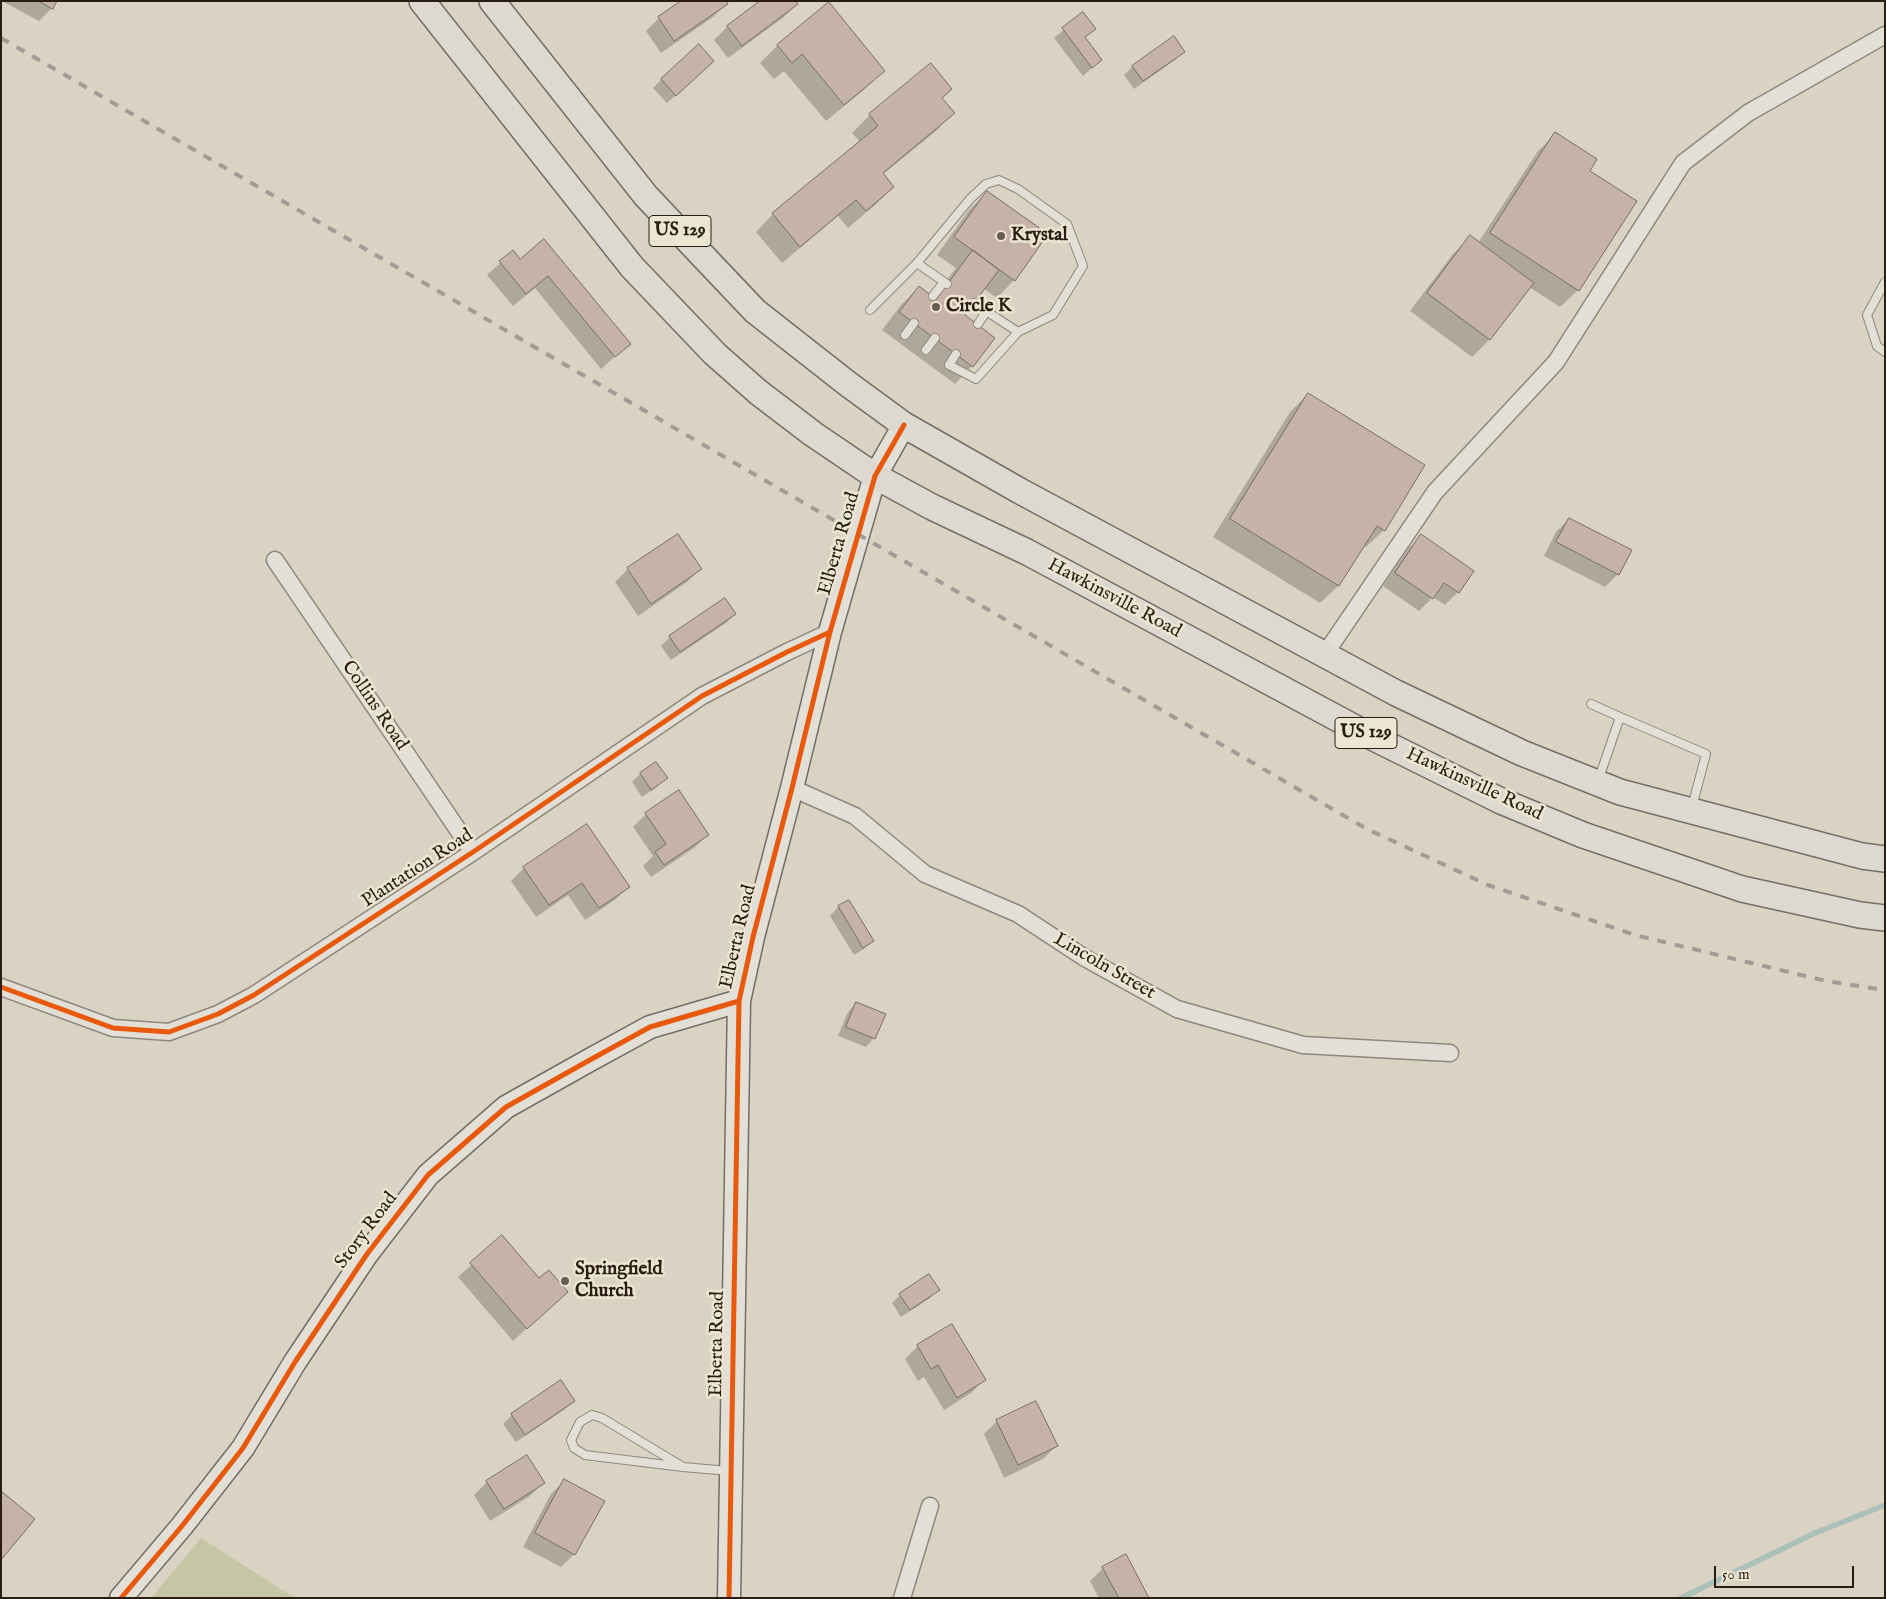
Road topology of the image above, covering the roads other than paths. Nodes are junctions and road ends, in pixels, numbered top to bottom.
1 (422, 1) edge
2 (492, 1) edge
3 (1885, 35) edge
4 (917, 263) junction
5 (1885, 282) edge
6 (933, 296) dead end
7 (974, 303) dead end
8 (870, 310) dead end
9 (986, 312) junction
10 (914, 323) dead end
11 (978, 324) dead end
12 (1018, 332) junction
13 (905, 335) dead end
14 (935, 338) dead end
15 (926, 350) dead end
16 (1885, 352) edge
17 (956, 354) dead end
18 (904, 425) junction
19 (875, 476) junction
20 (275, 560) dead end
21 (830, 632) junction
22 (1325, 654) junction
23 (1592, 704) dead end
24 (1620, 717) junction
25 (1598, 783) junction
26 (792, 788) junction
27 (1691, 811) junction
28 (473, 852) junction
29 (1885, 859) edge
30 (1885, 918) edge
31 (1, 987) edge
32 (739, 1000) junction
33 (1450, 1053) dead end
34 (683, 1467) junction
35 (731, 1471) junction
36 (930, 1506) dead end
37 (122, 1598) edge
38 (729, 1598) edge
39 (902, 1598) edge

1 - 19 main road, US 129
2 - 18 main road, US 129
3 - 22 street
4 - 6 lane
4 - 8 lane
4 - 12 lane
5 - 16 lane
7 - 9 lane
9 - 11 lane
9 - 12 lane
10 - 13 lane
12 - 17 lane
14 - 15 lane
18 - 19 street, Elberta Road
18 - 22 main road, US 129
19 - 21 street, Elberta Road
19 - 30 main road, Hawkinsville Road / US 129
20 - 28 street, Collins Road
21 - 26 street, Elberta Road
21 - 28 street, Plantation Road
22 - 25 main road, US 129
23 - 24 lane
24 - 25 lane
24 - 27 lane
25 - 27 main road, US 129
26 - 32 street, Elberta Road
26 - 33 street, Lincoln Street
27 - 29 main road, US 129
28 - 31 street, Plantation Road
32 - 35 street, Elberta Road
32 - 37 street, Story Road
34 - 34 lane
34 - 35 lane
35 - 38 street, Elberta Road
36 - 39 street

